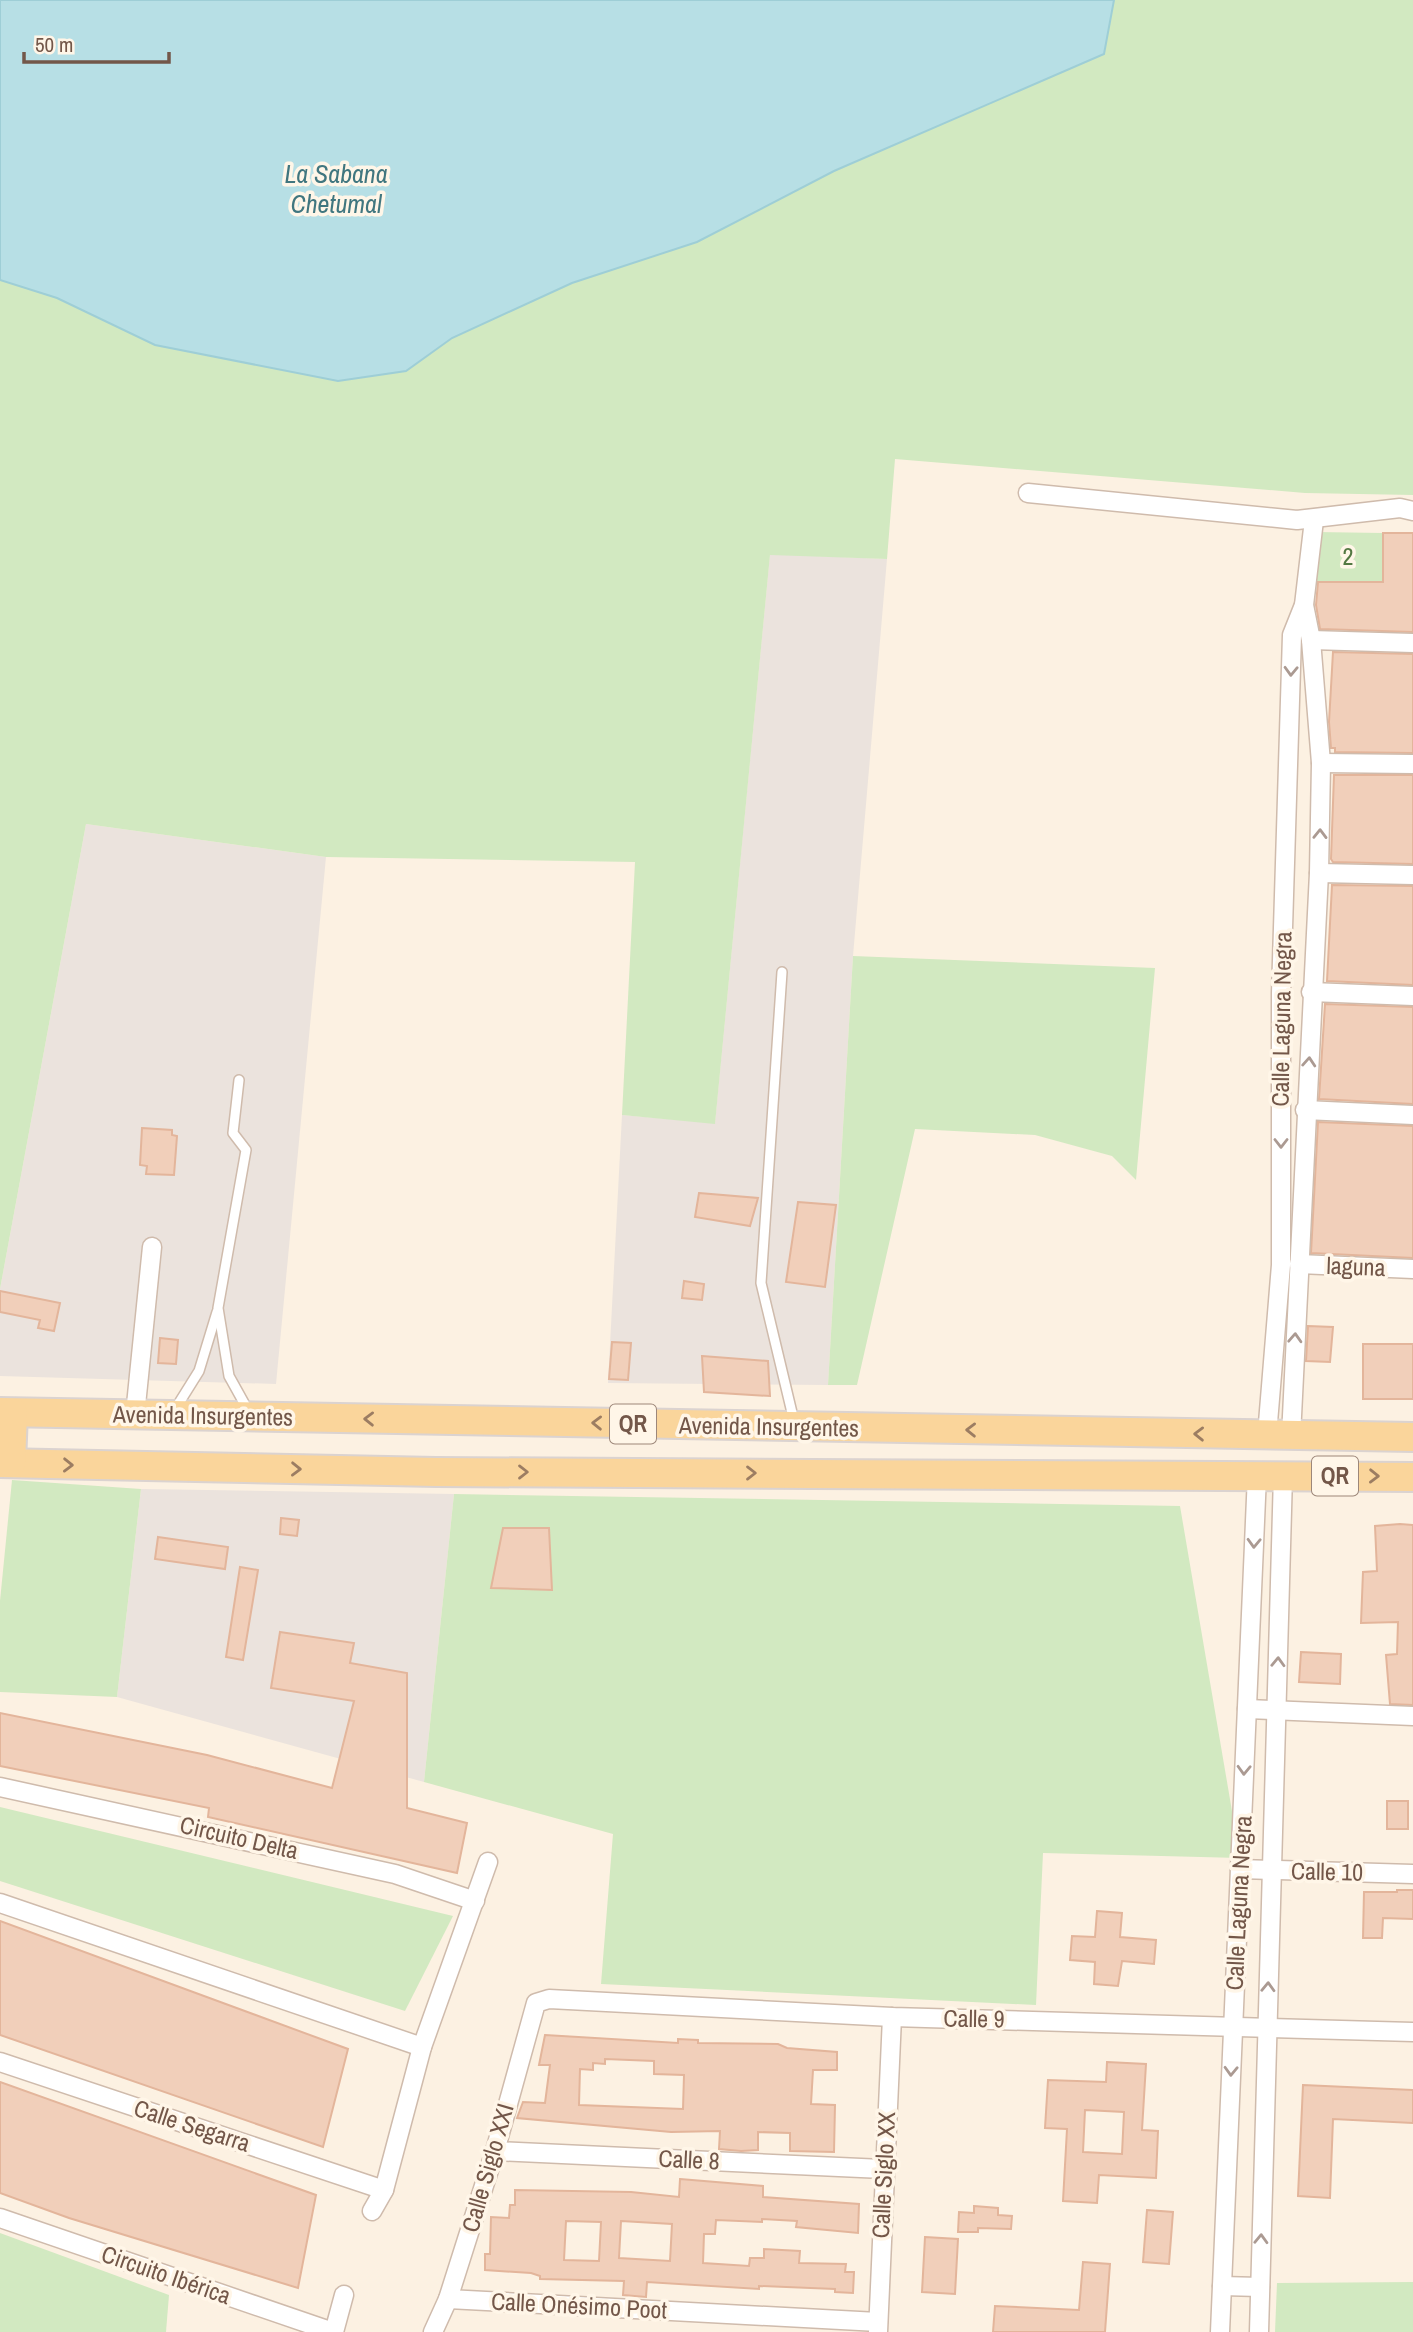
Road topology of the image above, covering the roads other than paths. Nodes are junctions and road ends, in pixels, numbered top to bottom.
1 (1028, 493) dead end
2 (1413, 511) edge
3 (1314, 520) junction
4 (1304, 605) junction
5 (1311, 640) junction
6 (1413, 643) edge
7 (1321, 763) junction
8 (1413, 764) edge
9 (1319, 873) junction
10 (1413, 875) edge
11 (782, 972) dead end
12 (1311, 992) junction
13 (1413, 996) edge
14 (239, 1080) dead end
15 (1305, 1110) junction
16 (1413, 1115) edge
17 (152, 1247) dead end
18 (1298, 1264) junction
19 (1413, 1269) edge
20 (218, 1308) junction
21 (7, 1413) edge
22 (135, 1415) junction
23 (172, 1415) junction
24 (251, 1417) junction
25 (795, 1427) junction
26 (1065, 1432) junction
27 (1279, 1436) junction
28 (1413, 1437) edge
29 (6, 1463) edge
30 (795, 1473) junction
31 (1063, 1473) junction
32 (1270, 1475) junction
33 (1413, 1477) edge
34 (1247, 1709) junction
35 (1276, 1709) junction
36 (1413, 1716) edge
37 (0, 1787) edge
38 (488, 1862) dead end
39 (1240, 1870) junction
40 (1272, 1871) junction
41 (1413, 1874) edge
42 (475, 1901) junction
43 (0, 1903) edge
44 (536, 2003) joint
45 (892, 2017) junction
46 (1233, 2025) junction
47 (1267, 2026) junction
48 (1413, 2032) edge
49 (422, 2047) junction
50 (0, 2062) edge
51 (495, 2151) junction
52 (883, 2168) junction
53 (384, 2190) junction
54 (372, 2211) dead end
55 (0, 2218) edge
56 (1222, 2286) junction
57 (1260, 2287) junction
58 (344, 2295) dead end
59 (448, 2299) junction
60 (878, 2327) edge
61 (333, 2332) edge
62 (433, 2332) edge
63 (1220, 2332) edge
64 (1259, 2332) edge

1 - 3 street
2 - 3 street
3 - 4 street, Calle Laguna Negra
4 - 5 street, Calle Laguna Negra
4 -> 27 street, Calle Laguna Negra
5 - 6 street
5 - 7 street, Calle Laguna Negra
7 - 8 street
9 -> 7 street, Calle Laguna Negra
9 - 10 street
9 - 12 street, Calle Laguna Negra
11 - 25 lane
12 - 13 street
15 -> 12 street, Calle Laguna Negra
14 - 20 lane
15 - 16 street
15 - 18 street, Calle Laguna Negra
17 - 22 street
18 - 19 street, laguna
27 -> 18 street, Calle Laguna Negra
20 - 23 lane
20 - 24 lane
21 - 22 main road, Avenida Insurgentes / QR
21 - 29 main road
22 - 23 main road, Avenida Insurgentes / QR
23 - 24 main road, Avenida Insurgentes / QR
25 -> 24 main road, Avenida Insurgentes / QR
26 -> 25 main road, Avenida Insurgentes / QR
25 - 30 main road
27 -> 26 main road, Avenida Insurgentes / QR
26 - 31 main road
27 - 28 main road, Avenida Insurgentes / QR
29 -> 30 main road, Avenida Insurgentes / QR
30 - 31 main road, Avenida Insurgentes / QR
31 - 32 main road, Avenida Insurgentes / QR
32 -> 33 main road, Avenida Insurgentes / QR
32 -> 34 street, Calle Laguna Negra
35 -> 32 street, Calle Laguna Negra
34 - 35 street
34 -> 39 street, Calle Laguna Negra
35 - 36 street
35 - 40 street, Calle Laguna Negra
37 - 42 street, Circuito Delta
38 - 42 street
39 - 40 street, Calle 10
39 - 46 street, Calle Laguna Negra
40 - 41 street, Calle 10
47 -> 40 street, Calle Laguna Negra
42 - 49 street
43 - 49 street
44 - 45 street, Calle 9
44 - 51 street, Calle Siglo XXI
45 - 46 street, Calle 9
45 - 52 street, Calle Siglo XX
46 - 47 street, Calle 9
46 -> 56 street, Calle Laguna Negra
47 - 48 street, Calle 9
57 -> 47 street, Calle Laguna Negra
49 - 53 street
50 - 53 street, Calle Segarra
51 - 52 street, Calle 8
51 - 59 street, Calle Siglo XXI
52 - 60 street, Calle Siglo XX
53 - 54 street
55 - 61 street, Circuito Ibérica
56 - 57 street
56 - 63 street, Calle Laguna Negra
57 - 64 street, Calle Laguna Negra
58 - 61 street, Circuito Ibérica
59 - 60 street, Calle Onésimo Poot
59 - 62 street, Calle Siglo XXI

